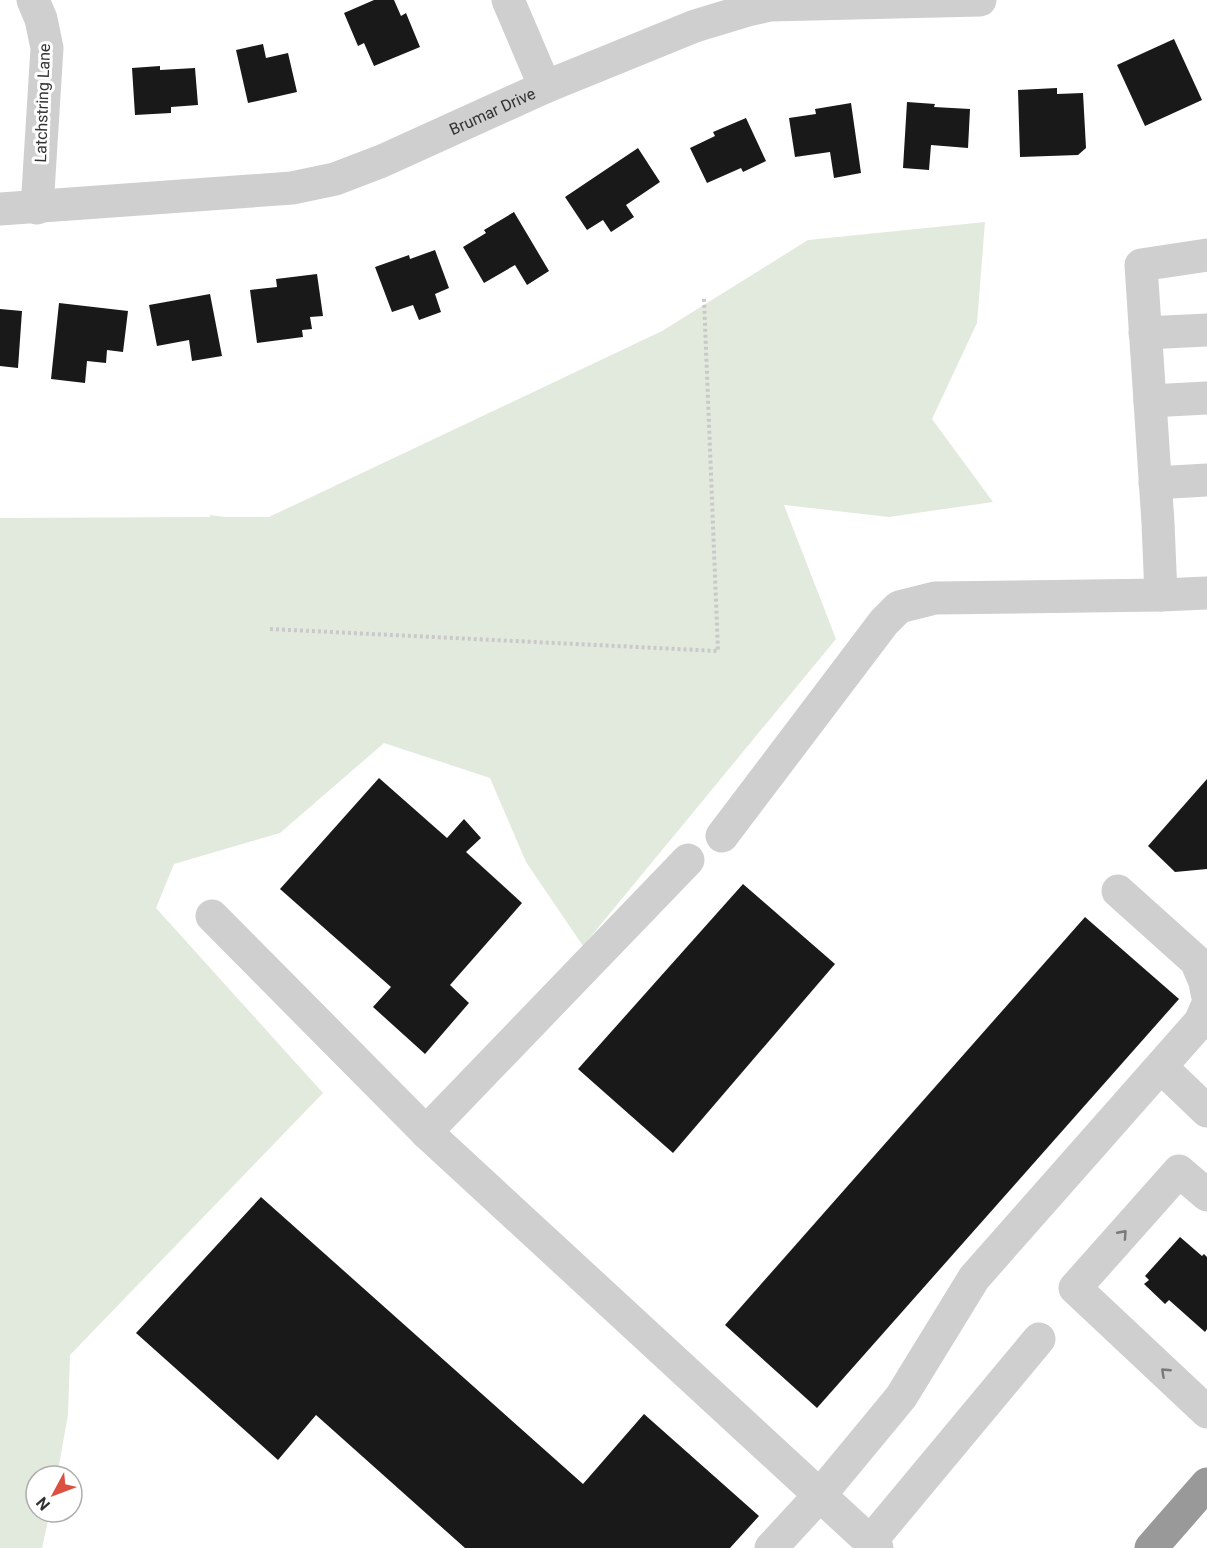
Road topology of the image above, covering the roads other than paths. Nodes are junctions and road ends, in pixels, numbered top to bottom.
1 (33, 0) edge
2 (508, 0) edge
3 (980, 0) edge
4 (546, 87) junction
5 (37, 208) junction
6 (0, 209) edge
7 (1207, 255) edge
8 (1207, 330) edge
9 (1145, 333) junction
10 (1207, 398) edge
11 (1150, 401) junction
12 (1207, 480) edge
13 (1155, 483) junction
14 (1207, 593) edge
15 (1161, 595) junction
16 (722, 836) dead end
17 (688, 860) dead end
18 (1118, 891) dead end
19 (212, 916) dead end
20 (1207, 993) edge
21 (1207, 1006) edge
22 (1161, 1067) junction
23 (1207, 1111) edge
24 (426, 1132) junction
25 (1207, 1195) edge
26 (1039, 1339) dead end
27 (1207, 1412) edge
28 (820, 1495) junction
29 (1203, 1496) edge
30 (874, 1545) edge
31 (771, 1548) edge
32 (1151, 1548) edge

1 - 5 street, Latchstring Lane
2 - 4 street
3 - 4 street, Brumar Drive
4 - 5 street, Brumar Drive
5 - 6 street, Brumar Drive
7 - 9 street
8 - 9 street
9 - 11 street
10 - 11 street
11 - 13 street
12 - 13 street
13 - 15 street
14 - 15 street
15 - 16 street
17 - 24 street
18 - 20 street
19 - 24 street
21 - 22 street
22 - 23 street
22 - 28 street
24 - 28 street
27 -> 25 street
26 - 30 street
28 - 30 street
28 - 31 street
29 - 32 highway

